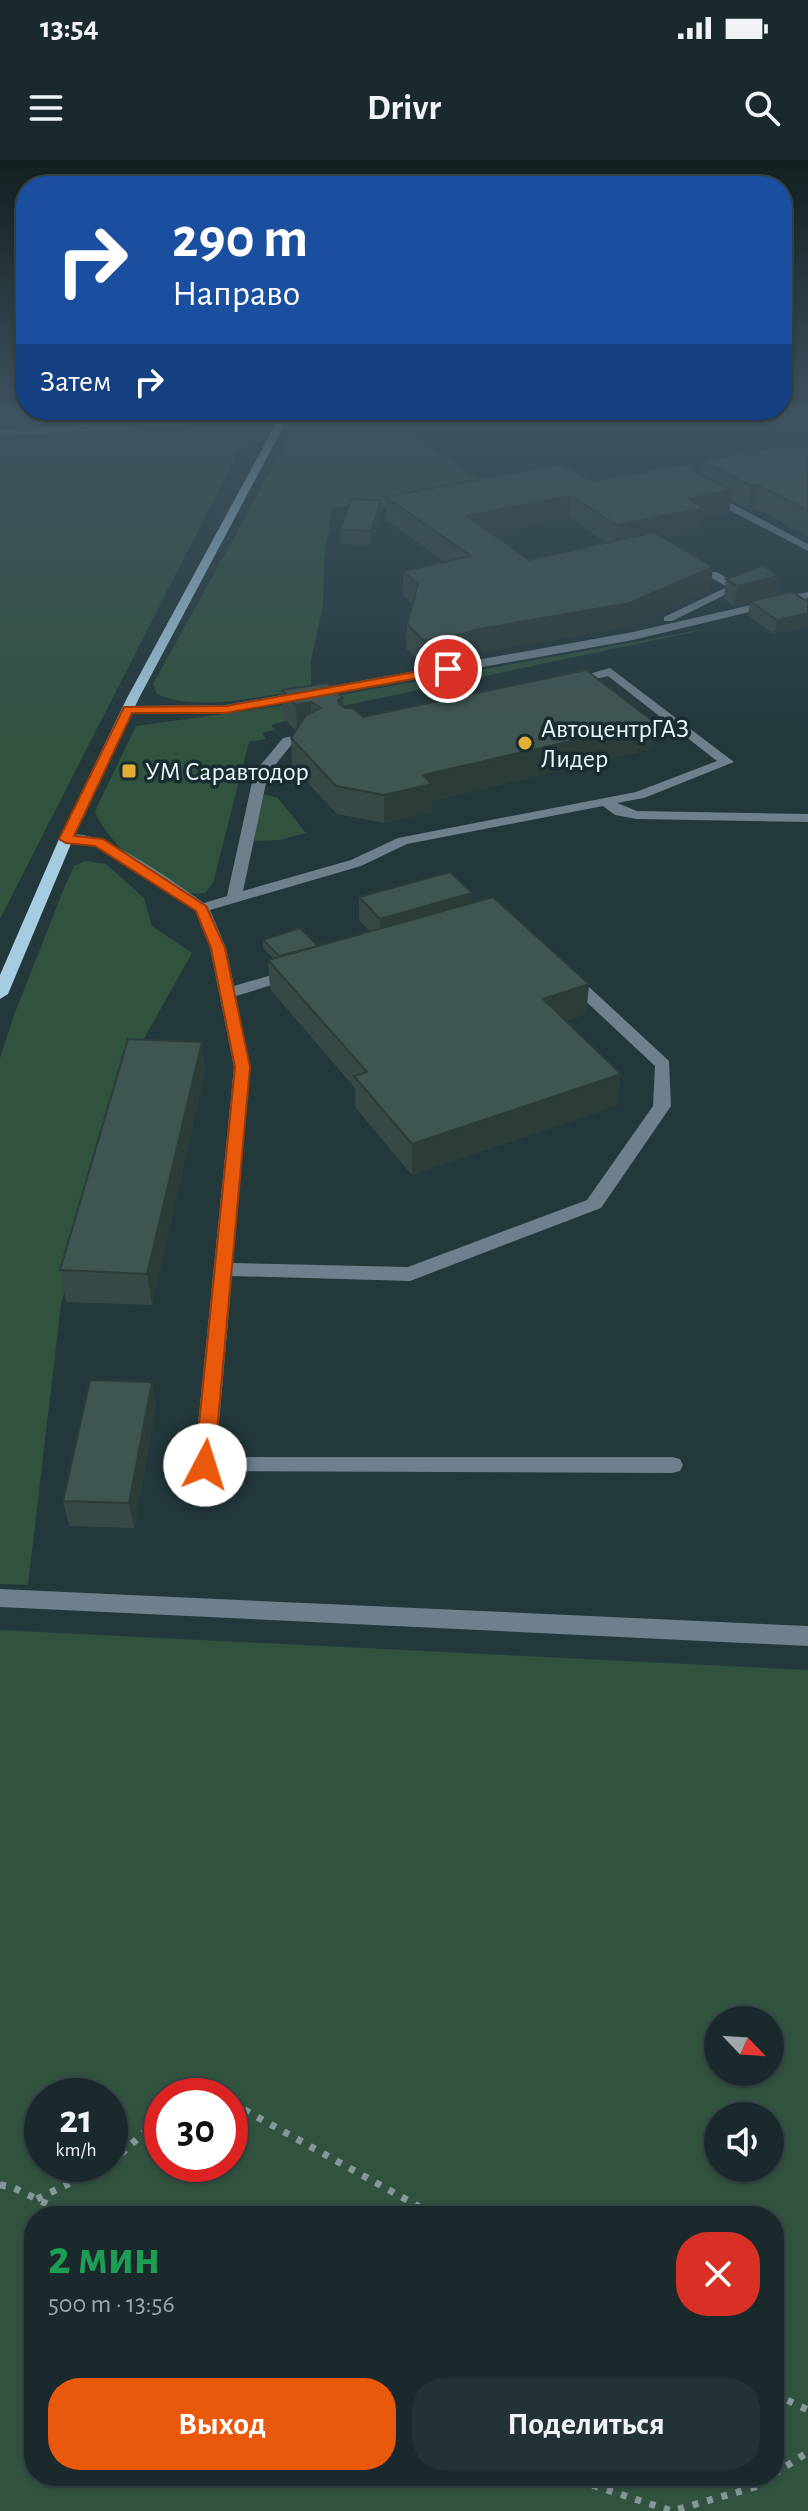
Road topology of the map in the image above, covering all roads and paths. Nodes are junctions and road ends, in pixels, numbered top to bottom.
1 (226, 526) edge
2 (766, 526) edge
3 (808, 548) edge
4 (713, 574) edge
5 (806, 598) edge
6 (633, 636) junction
7 (548, 685) edge
8 (128, 710) junction
9 (313, 736) edge
10 (605, 801) junction
11 (808, 818) edge
12 (66, 839) junction
13 (234, 899) junction
14 (202, 908) junction
15 (319, 967) edge
16 (560, 968) edge
17 (227, 993) junction
18 (0, 994) edge
19 (223, 1269) junction
20 (672, 1465) dead end
21 (0, 1598) edge
22 (808, 1636) edge
23 (248, 2112) edge
24 (144, 2133) edge
25 (128, 2147) edge
26 (72, 2182) edge
27 (0, 2185) edge
28 (37, 2199) junction
29 (51, 2206) edge
30 (418, 2206) edge
31 (784, 2399) edge
32 (808, 2410) edge
33 (808, 2452) edge
34 (784, 2468) edge
35 (595, 2486) edge
36 (756, 2486) edge

1 - 8 main road
2 - 3 street
4 - 6 street
5 - 6 street
6 - 8 street
7 - 10 street
8 - 12 main road
9 - 13 street
10 - 11 street
10 - 13 street
12 - 14 street
12 - 18 main road
13 - 14 street
14 - 17 street
15 - 17 street
16 - 19 street
17 - 19 street
19 - 20 street
21 - 22 street
23 - 30 path
24 - 25 path
26 - 28 path
27 - 28 path
28 - 29 path
31 - 32 path
33 - 34 path
35 - 36 path

